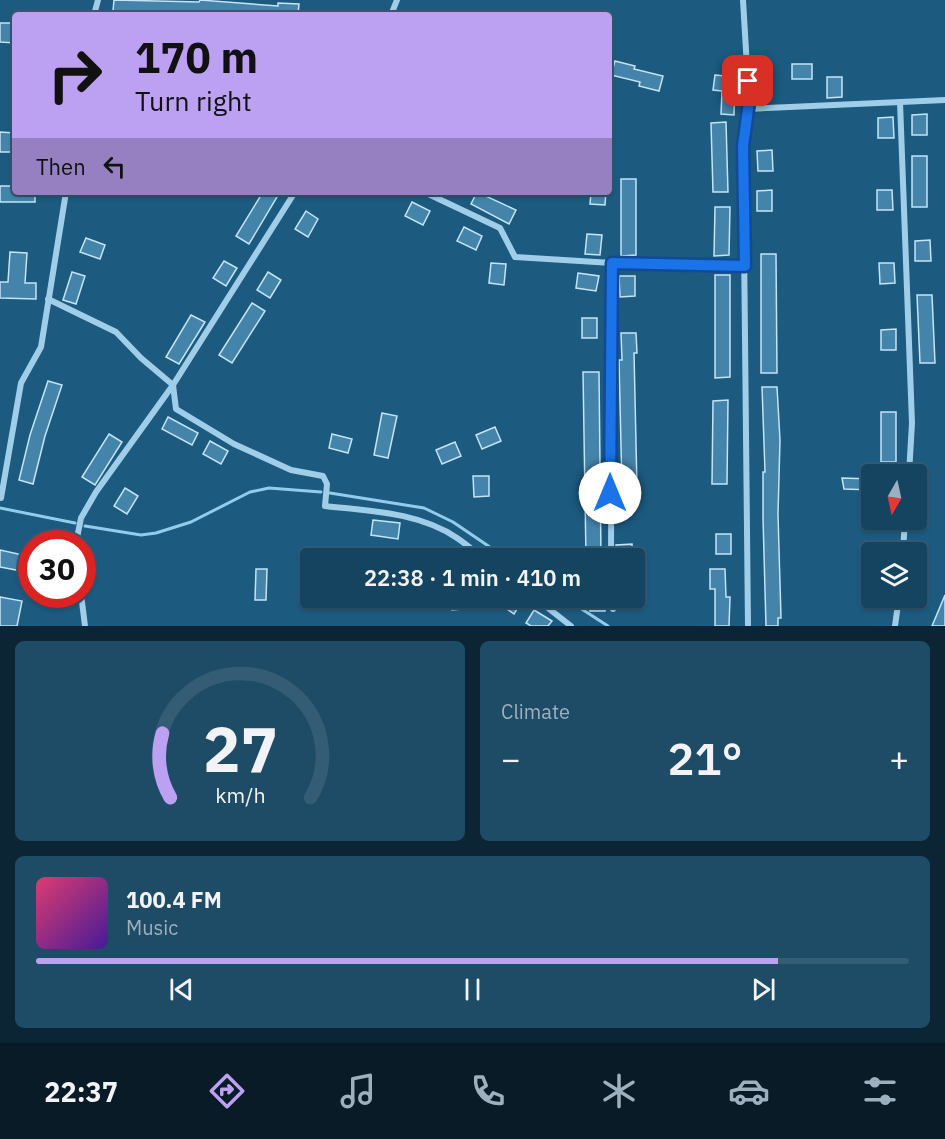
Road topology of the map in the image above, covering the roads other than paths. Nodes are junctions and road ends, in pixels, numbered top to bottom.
1 (743, 0) edge
2 (945, 100) edge
3 (900, 102) junction
4 (748, 109) junction
5 (65, 195) edge
6 (293, 195) edge
7 (430, 195) edge
8 (612, 263) junction
9 (745, 266) junction
10 (48, 299) junction
11 (172, 385) junction
12 (910, 464) edge
13 (1, 498) edge
14 (79, 530) edge
15 (470, 548) edge
16 (611, 548) edge
17 (83, 608) edge
18 (548, 608) edge
19 (897, 608) edge
20 (85, 626) edge
21 (571, 626) edge
22 (748, 626) edge
23 (895, 626) edge

1 - 4 street
2 - 3 street
3 - 4 street
3 - 12 street
4 - 9 street
5 - 10 street
6 - 11 street
7 - 8 street
8 - 9 street
8 - 16 street
9 - 22 street
10 - 11 street
10 - 13 street
11 - 14 street
11 - 15 street
17 - 20 street
18 - 21 street
19 - 23 street

